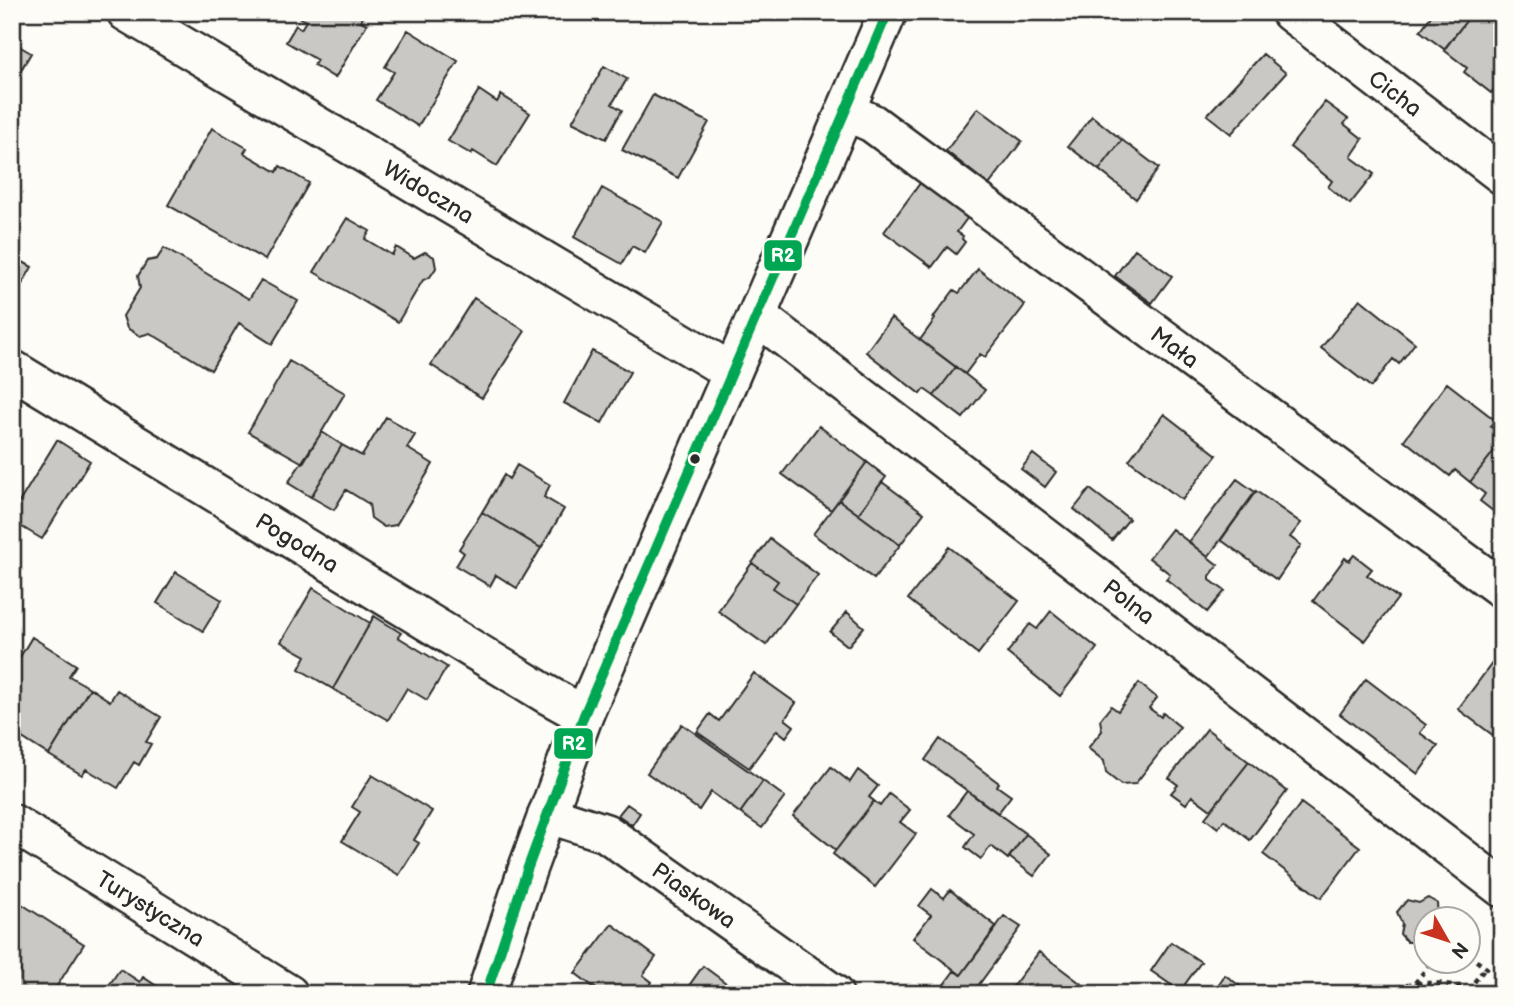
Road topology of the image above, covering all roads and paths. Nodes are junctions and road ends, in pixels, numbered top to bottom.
1 (126, 12) edge
2 (888, 12) edge
3 (1290, 12) edge
4 (847, 112) junction
5 (1502, 175) edge
6 (757, 316) junction
7 (12, 369) edge
8 (732, 372) junction
9 (1502, 589) edge
10 (584, 715) junction
11 (547, 814) junction
12 (12, 823) edge
13 (1502, 888) edge
14 (1482, 964) edge
15 (1486, 967) junction
16 (1422, 974) edge
17 (1502, 979) edge
18 (1414, 984) junction
19 (1468, 990) junction
20 (289, 994) edge
21 (486, 994) edge
22 (834, 994) edge
23 (1378, 994) edge
24 (1474, 994) edge

1 - 8 street, Widoczna
2 - 4 street
3 - 5 street, Cicha
4 - 6 street
4 - 9 street, Mała
6 - 8 street
6 - 13 street, Polna
7 - 10 street, Pogodna
8 - 10 street
10 - 11 street
11 - 21 street
11 - 22 street, Piaskowa
12 - 20 street, Turystyczna
14 - 15 path
15 - 17 path
15 - 19 path
16 - 18 path
18 - 19 path
18 - 23 path
19 - 24 path

